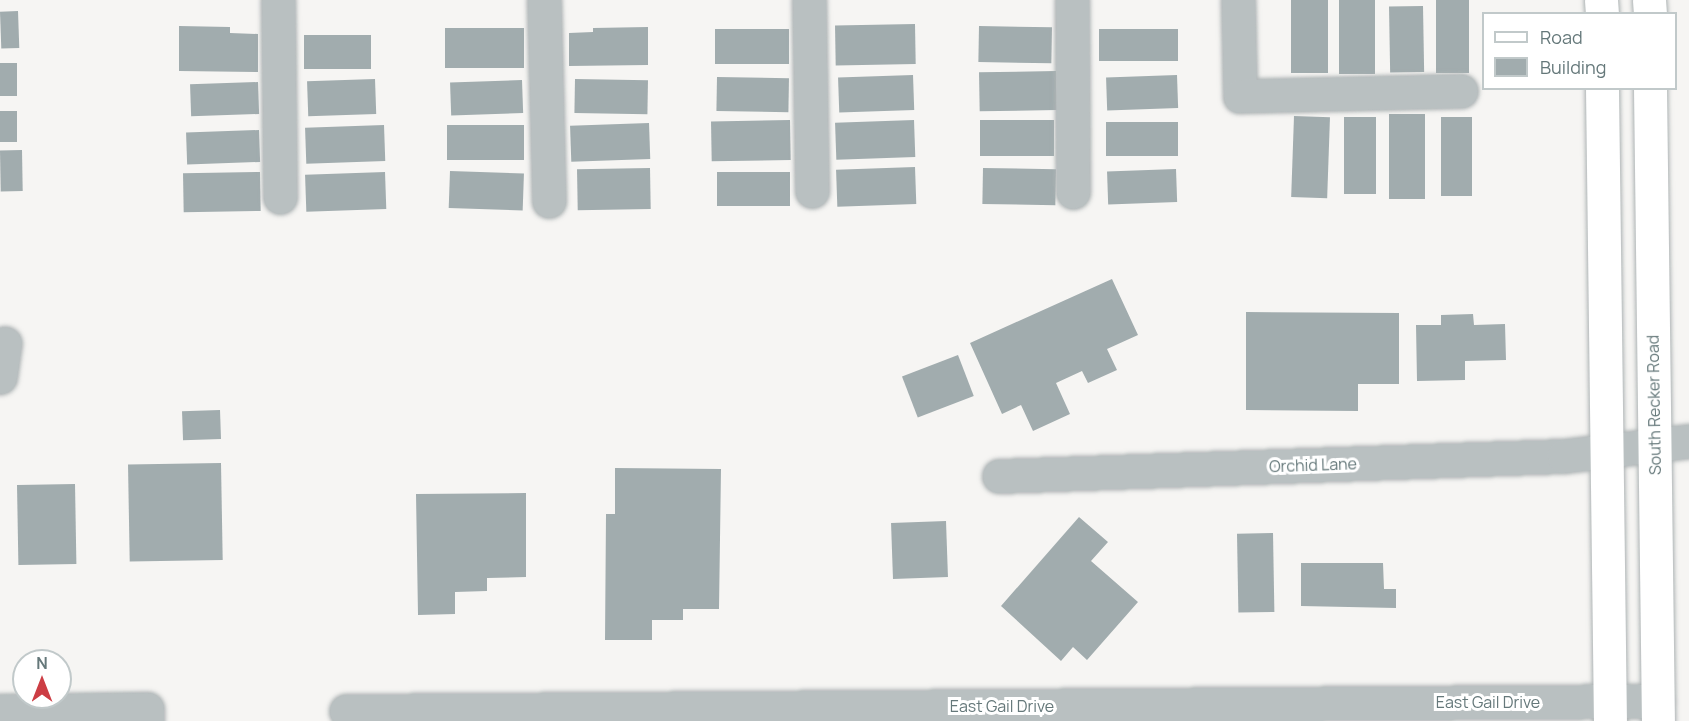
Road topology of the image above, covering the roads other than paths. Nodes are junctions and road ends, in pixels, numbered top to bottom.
1 (278, 0) edge
2 (544, 0) edge
3 (809, 0) edge
4 (1072, 0) edge
5 (1238, 0) edge
6 (1602, 90) edge
7 (1650, 90) edge
8 (1461, 91) dead end
9 (812, 190) dead end
10 (1073, 192) dead end
11 (280, 197) dead end
12 (549, 201) dead end
13 (5, 342) dead end
14 (0, 377) edge
15 (1689, 441) edge
16 (1629, 448) junction
17 (999, 476) dead end
18 (0, 711) edge
19 (346, 711) dead end
20 (1609, 711) edge
21 (1658, 711) edge
22 (147, 715) edge

1 - 11 street
2 - 12 street
3 - 9 street
4 - 10 street
5 - 8 street
6 - 16 main road, South Recker Road
7 - 16 main road, South Recker Road
13 - 14 street
15 - 16 street, Orchid Lane
16 - 17 street, Orchid Lane
16 - 20 main road, South Recker Road
16 - 21 main road, South Recker Road
18 - 22 street
19 - 20 street, East Gail Drive
20 - 21 street, East Gail Drive

